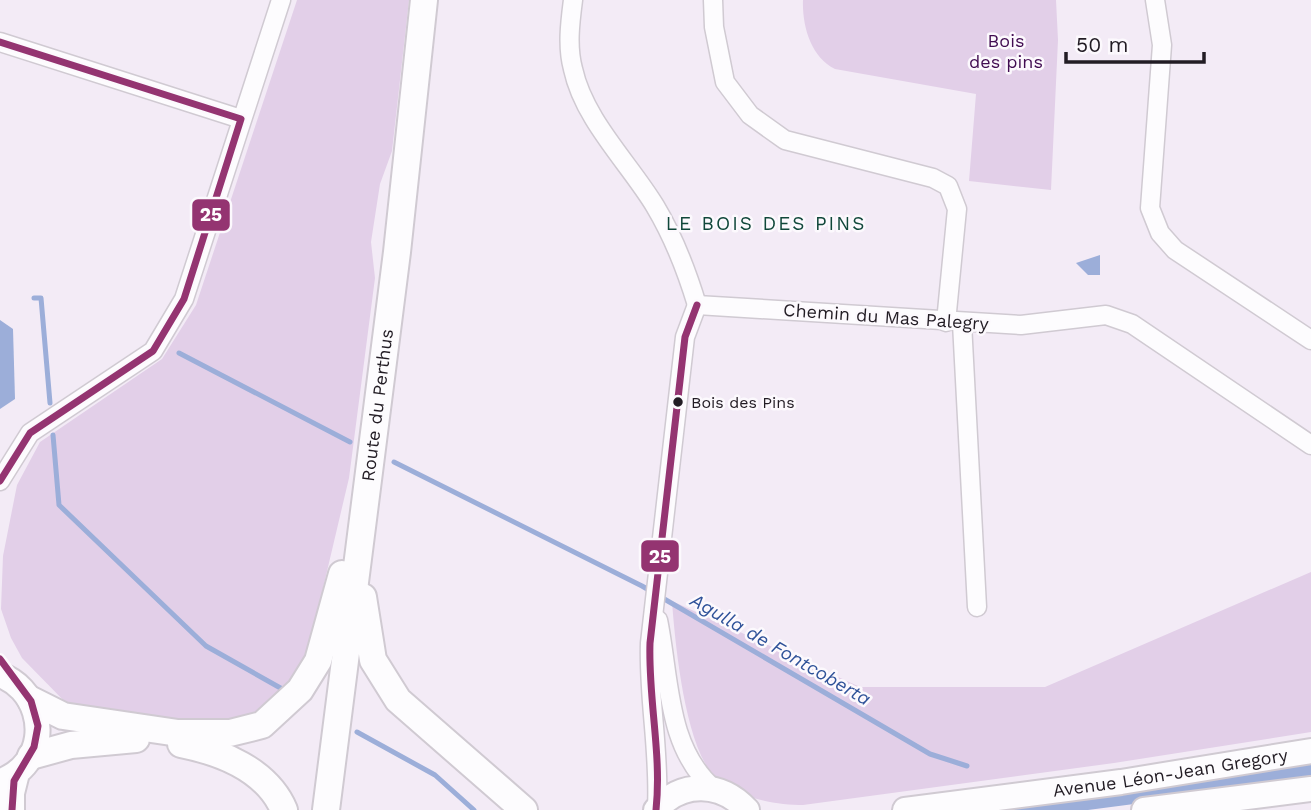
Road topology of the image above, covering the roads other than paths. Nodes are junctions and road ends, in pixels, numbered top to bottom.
1 (281, 0) edge
2 (424, 0) edge
3 (573, 0) edge
4 (713, 0) edge
5 (1155, 0) edge
6 (0, 43) edge
7 (242, 118) junction
8 (696, 305) junction
9 (954, 323) junction
10 (1311, 340) edge
11 (1311, 445) edge
12 (7, 454) edge
13 (0, 481) edge
14 (368, 481) junction
15 (359, 551) junction
16 (977, 607) dead end
17 (656, 610) junction
18 (2, 670) edge
19 (31, 700) junction
20 (1311, 751) edge
21 (16, 770) edge
22 (714, 789) junction
23 (1311, 789) edge
24 (656, 809) edge
25 (12, 810) edge
26 (285, 810) edge
27 (326, 810) edge
28 (524, 810) edge
29 (747, 810) edge
30 (905, 810) edge
31 (1144, 810) edge

1 - 7 street
2 - 14 main road, Route du Perthus
3 - 8 street
4 - 9 street
5 - 10 street
6 - 7 street
7 - 12 street
8 - 9 street, Chemin du Mas Palegry
8 - 17 street
9 - 11 street, Chemin du Mas Palegry
9 - 16 street
12 - 13 street
14 - 15 main road, Route du Perthus
14 - 19 main road
15 - 27 main road, Route du Perthus
15 - 28 main road
17 - 22 street
17 - 24 street
18 - 19 street
19 - 21 street
20 - 30 street, Avenue Léon-Jean Gregory
21 - 25 street
21 - 26 main road
22 - 24 street
22 - 29 street
23 - 31 street, Avenue Léon-Jean Gregory

